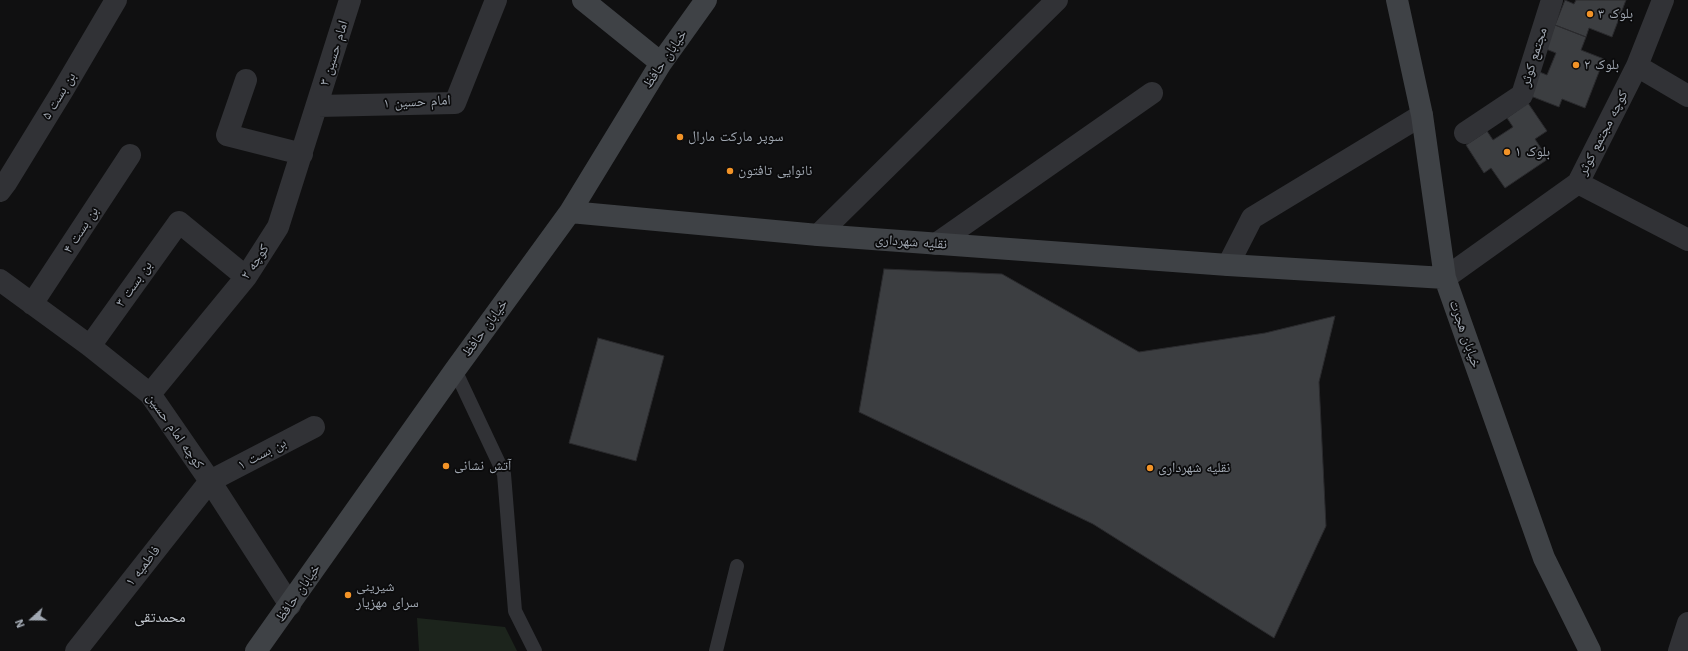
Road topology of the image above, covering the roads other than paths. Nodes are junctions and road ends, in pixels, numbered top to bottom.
1 (116, 0) edge
2 (350, 0) edge
3 (496, 0) edge
4 (583, 0) edge
5 (706, 0) edge
6 (1057, 0) edge
7 (1397, 0) edge
8 (1552, 0) edge
9 (1663, 0) edge
10 (661, 63) junction
11 (1637, 66) junction
12 (246, 80) dead end
13 (1152, 93) dead end
14 (1688, 96) edge
15 (318, 106) junction
16 (1422, 115) junction
17 (1465, 133) dead end
18 (302, 154) junction
19 (130, 155) dead end
20 (1578, 183) junction
21 (0, 191) edge
22 (570, 212) junction
23 (818, 235) junction
24 (1688, 240) edge
25 (936, 244) junction
26 (1228, 265) junction
27 (246, 277) junction
28 (1445, 278) junction
29 (0, 280) edge
30 (32, 304) junction
31 (90, 346) junction
32 (455, 370) junction
33 (150, 394) junction
34 (314, 427) dead end
35 (210, 481) junction
36 (738, 566) dead end
37 (290, 605) junction
38 (1688, 623) edge
39 (76, 651) edge
40 (256, 651) edge
41 (535, 651) edge
42 (716, 651) edge
43 (1590, 651) edge
44 (1679, 651) edge

1 - 21 street, بن بست ۵
2 - 15 street, امام حسین ۳
3 - 15 street, امام حسین ۱
4 - 10 street
5 - 10 street, خیابان حافظ
6 - 23 street
7 - 16 street, خیابان هجرت
8 - 17 street, مجتمع کوثر
9 - 11 street, کوچه مجتمع کوثر
10 - 22 street, خیابان حافظ
11 - 14 street
11 - 20 street, کوچه مجتمع کوثر
12 - 18 street
13 - 25 street
15 - 18 street, کوچه ۲
16 - 26 street
16 - 28 street, خیابان هجرت
18 - 27 street, کوچه ۲
19 - 30 street, بن بست ۴
20 - 24 street
20 - 28 street, کوچه مجتمع کوثر
22 - 23 street, نقلیه شهرداری
22 - 32 street, خیابان حافظ
23 - 25 street, نقلیه شهرداری
25 - 26 street, نقلیه شهرداری
26 - 28 street, نقلیه شهرداری
27 - 31 street, بن بست ۳
27 - 33 street, کوچه ۲
28 - 43 street, خیابان هجرت
29 - 30 street, کوچه امام حسین
30 - 31 street, کوچه امام حسین
31 - 33 street, کوچه امام حسین
32 - 37 street, خیابان حافظ
32 - 41 lane
33 - 35 street, کوچه امام حسین
34 - 35 street, بن بست ۱
35 - 37 street, کوچه امام حسین
35 - 39 street, فاطمیه ۱
36 - 42 lane
37 - 40 street, خیابان حافظ
38 - 44 street

